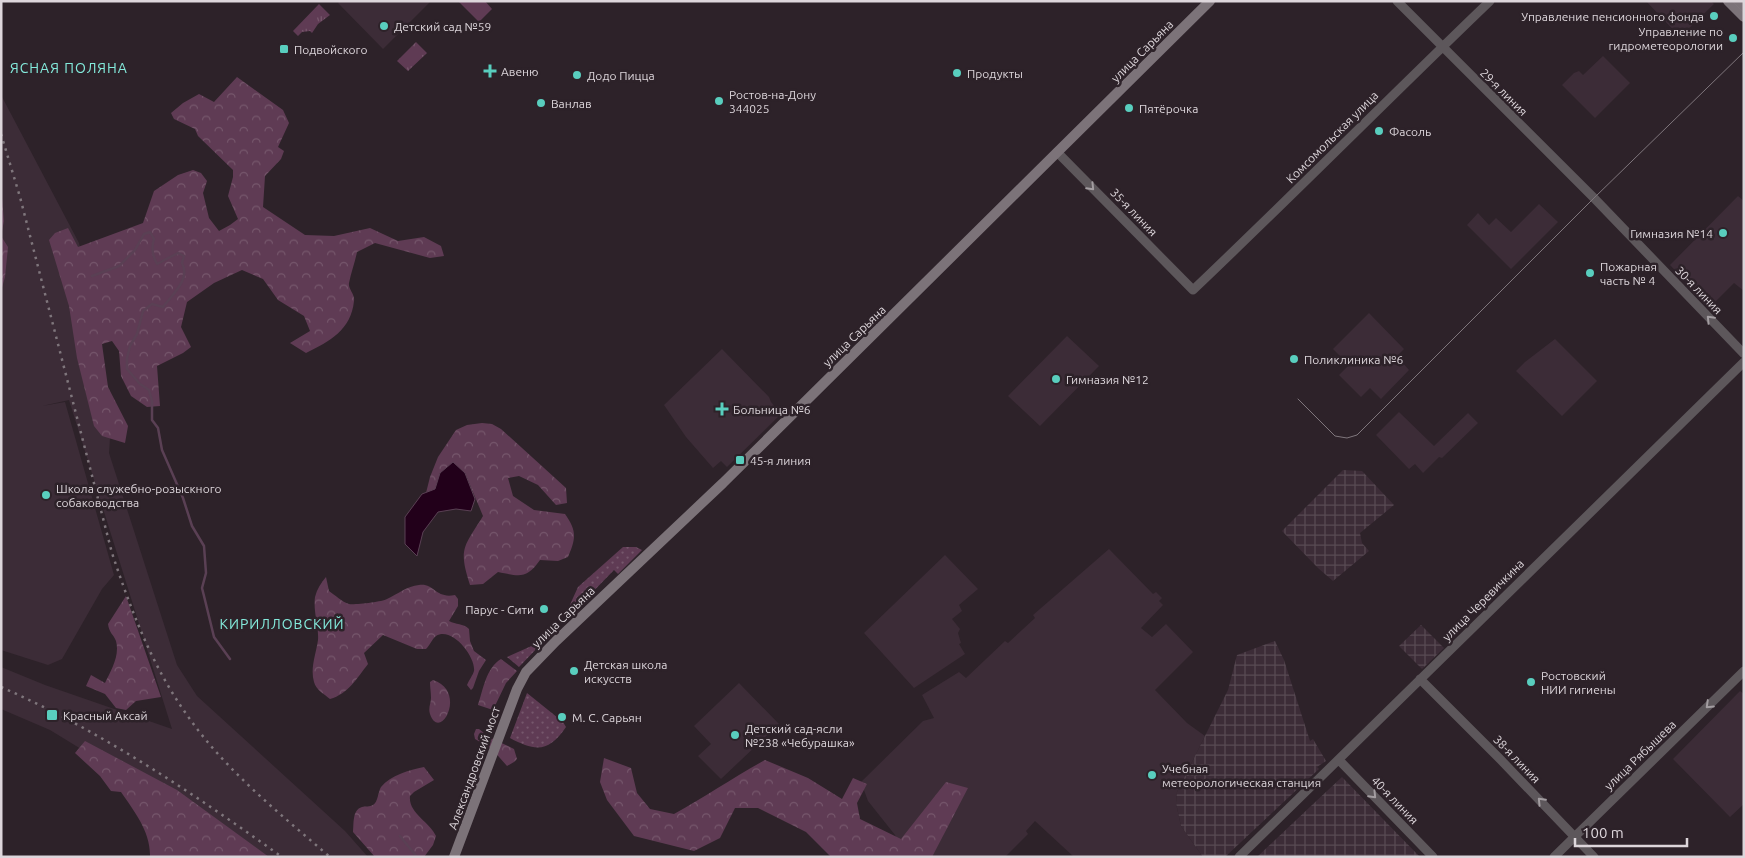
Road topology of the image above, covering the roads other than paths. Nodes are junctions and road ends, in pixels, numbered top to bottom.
1 (1210, 1) edge
2 (1397, 1) edge
3 (1490, 1) edge
4 (1728, 1) edge
5 (1744, 17) edge
6 (1442, 47) junction
7 (1057, 152) junction
8 (1595, 199) joint
9 (1193, 290) joint
10 (1744, 354) edge
11 (1744, 362) edge
12 (1744, 671) edge
13 (1420, 679) junction
14 (517, 689) joint
15 (1339, 760) junction
16 (1574, 836) junction
17 (454, 857) edge
18 (1240, 857) edge
19 (1432, 857) edge
20 (1554, 857) edge
21 (1594, 857) edge

1 - 7 main road, улица Сарьяна
2 - 6 street, 29-я линия
3 - 6 street, Комсомольская улица
4 - 5 main road
6 - 8 street, 29-я линия
6 - 9 street, Комсомольская улица
7 -> 9 street, 35-я линия
7 - 14 main road, улица Сарьяна
10 -> 8 street, 30-я линия
11 - 13 street, улица Черевичкина
12 -> 16 street, улица Рябышева
13 - 15 street, улица Черевичкина
16 -> 13 street, 38-я линия
14 - 17 main road, Александровский мост
15 - 18 street, улица Черевичкина
15 -> 19 street, 40-я линия
16 - 20 street, улица Рябышева
16 - 21 street, 38-я линия

